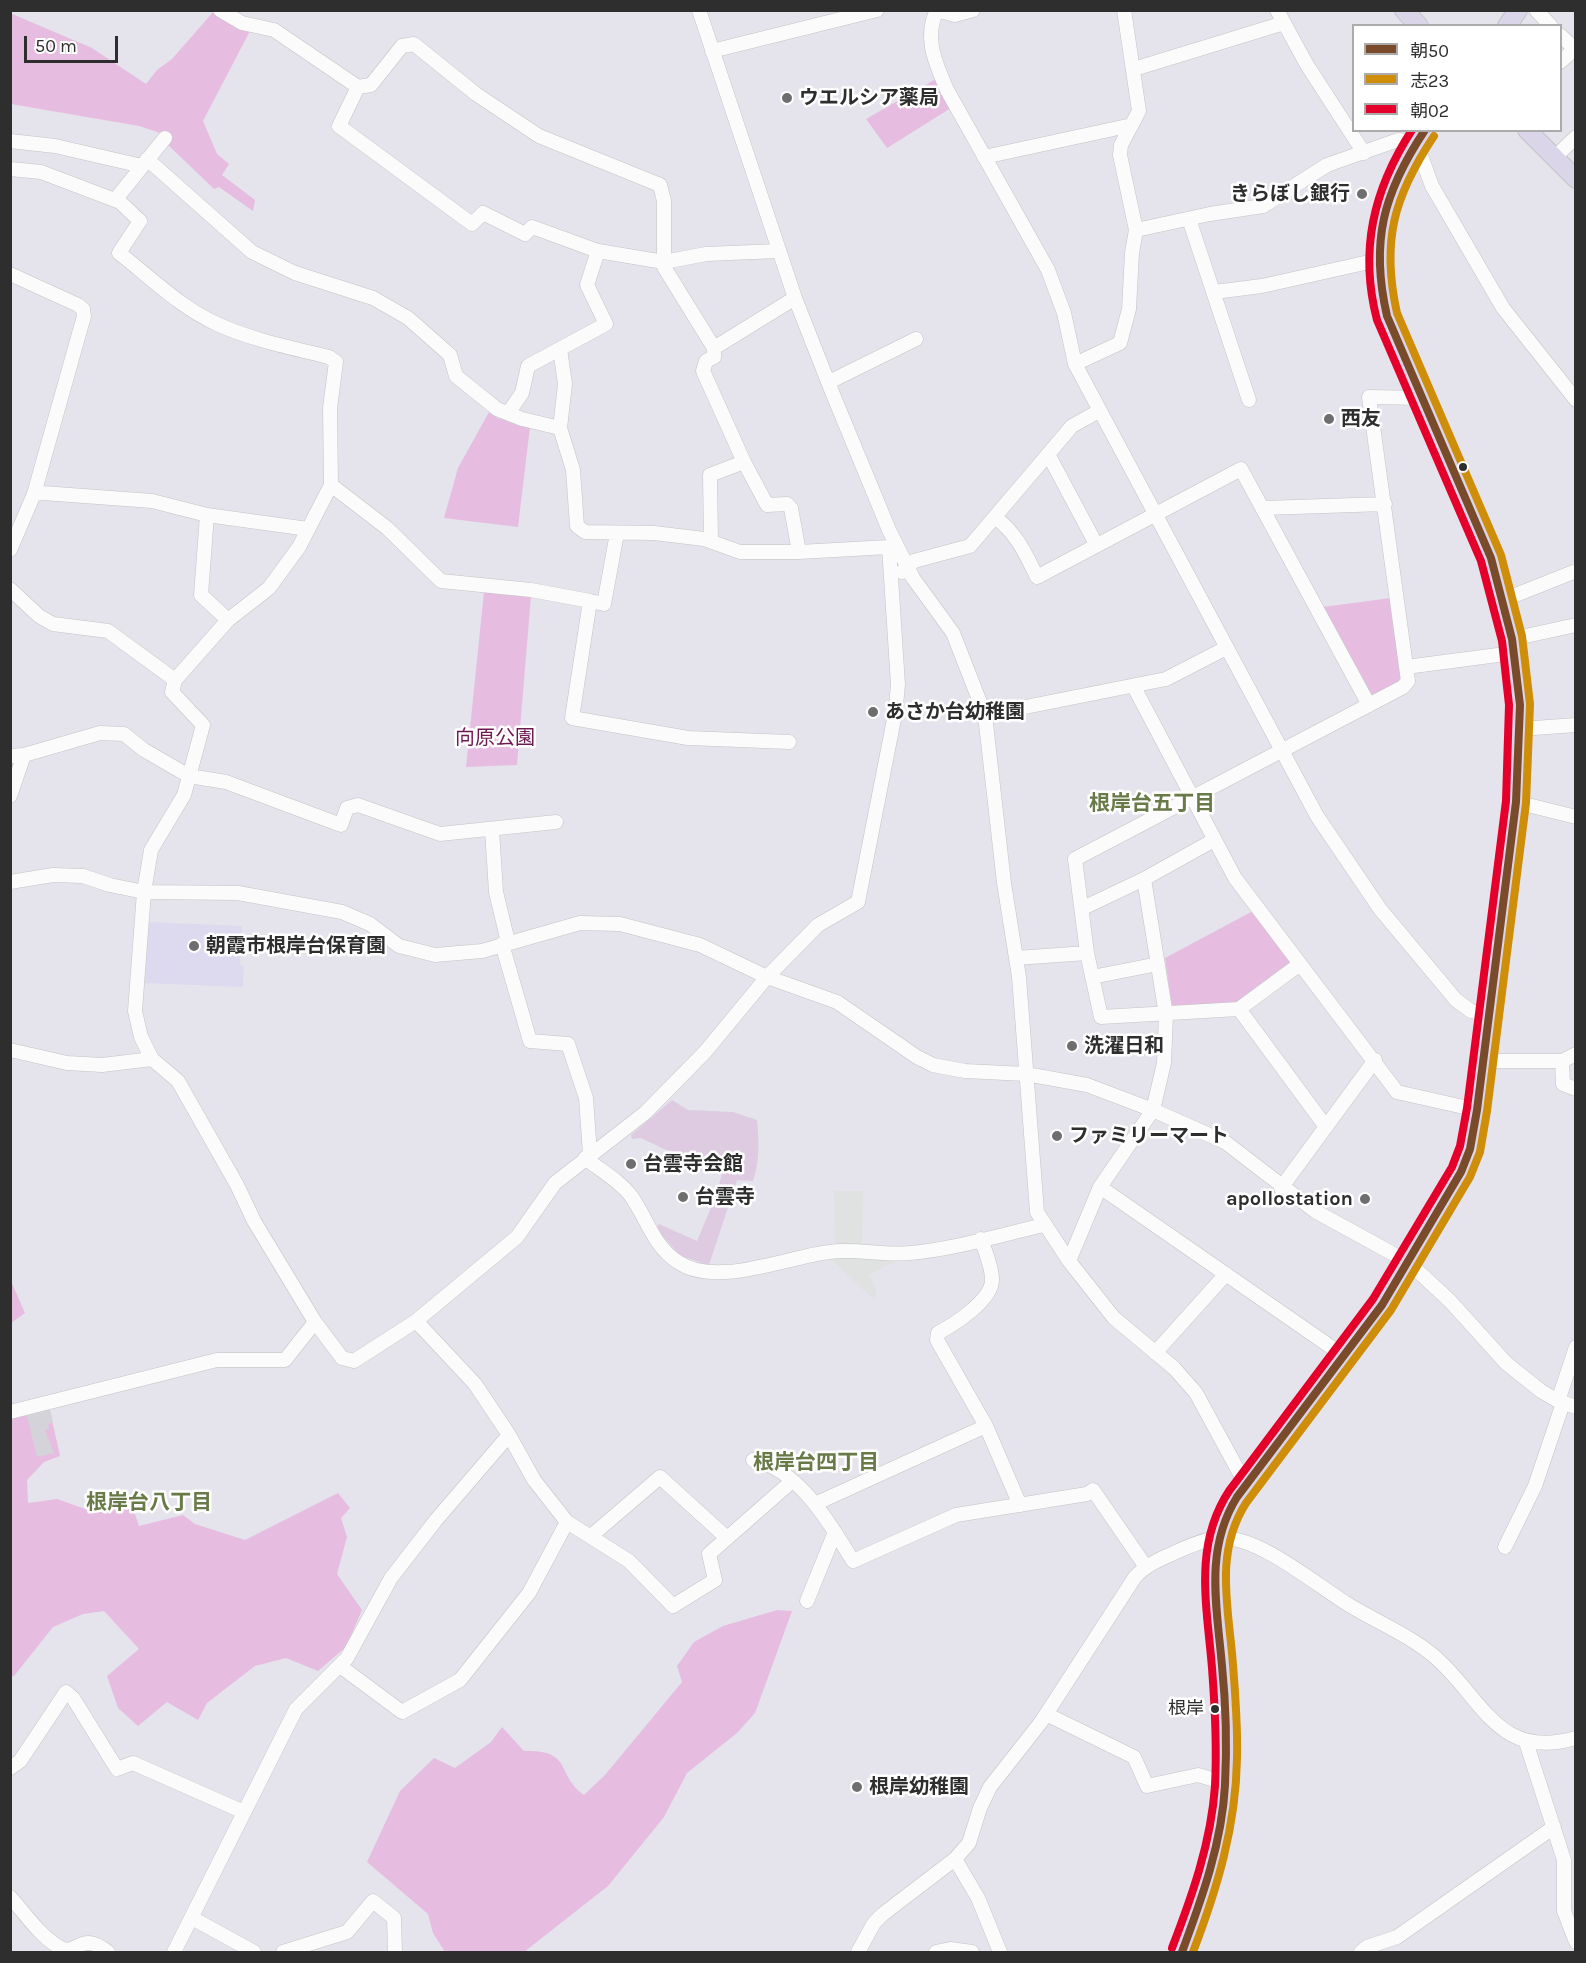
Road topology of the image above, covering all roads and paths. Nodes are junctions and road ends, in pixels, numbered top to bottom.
1 (220, 10) edge
2 (699, 10) edge
3 (877, 10) edge
4 (973, 10) edge
5 (1124, 10) edge
6 (1404, 10) edge
7 (1518, 10) edge
8 (1536, 10) edge
9 (936, 11) edge
10 (1280, 17) edge
11 (1417, 24) edge
12 (1508, 24) edge
13 (1549, 24) edge
14 (1562, 37) edge
15 (1575, 49) edge
16 (712, 51) junction
17 (1562, 60) edge
18 (1134, 69) junction
19 (358, 87) junction
20 (1132, 125) junction
21 (1529, 132) edge
22 (1421, 136) edge
23 (1575, 137) edge
24 (165, 138) dead end
25 (10, 141) edge
26 (1364, 153) junction
27 (984, 157) junction
28 (1554, 158) junction
29 (145, 163) junction
30 (10, 169) edge
31 (1575, 179) edge
32 (115, 200) junction
33 (1189, 219) junction
34 (1136, 230) junction
35 (778, 250) junction
36 (598, 251) junction
37 (1378, 260) junction
38 (664, 262) junction
39 (10, 274) edge
40 (1214, 292) junction
41 (795, 298) junction
42 (916, 339) dead end
43 (560, 348) junction
44 (714, 348) junction
45 (1075, 364) junction
46 (829, 382) junction
47 (1423, 398) junction
48 (1249, 400) dead end
49 (1575, 400) edge
50 (1099, 411) junction
51 (508, 412) junction
52 (560, 428) junction
53 (1048, 454) junction
54 (744, 462) junction
55 (331, 485) junction
56 (34, 494) junction
57 (1385, 504) junction
58 (1264, 508) junction
59 (1155, 513) junction
60 (207, 515) junction
61 (996, 518) junction
62 (308, 529) junction
63 (617, 533) junction
64 (711, 541) junction
65 (1095, 544) junction
66 (892, 545) junction
67 (10, 550) edge
68 (799, 552) junction
69 (907, 568) junction
70 (1575, 571) edge
71 (892, 575) junction
72 (11, 591) edge
73 (1503, 600) junction
74 (590, 601) junction
75 (228, 620) junction
76 (1575, 625) edge
77 (1513, 646) junction
78 (1226, 648) junction
79 (1406, 667) junction
80 (175, 680) junction
81 (1134, 687) junction
82 (1369, 705) junction
83 (985, 715) junction
84 (1575, 724) edge
85 (1520, 729) junction
86 (789, 742) dead end
87 (1281, 751) junction
88 (17, 756) edge
89 (189, 776) junction
90 (10, 796) edge
91 (1192, 798) junction
92 (1516, 802) junction
93 (1575, 817) edge
94 (556, 822) dead end
95 (492, 830) junction
96 (1214, 840) junction
97 (1144, 879) junction
98 (10, 882) edge
99 (144, 892) junction
100 (1083, 908) junction
101 (505, 943) junction
102 (1087, 953) junction
103 (1016, 958) junction
104 (1158, 964) junction
105 (1300, 964) junction
106 (767, 977) junction
107 (1092, 977) junction
108 (1239, 1009) junction
109 (1166, 1015) junction
110 (1490, 1016) junction
111 (10, 1050) edge
112 (1575, 1054) edge
113 (152, 1059) junction
114 (1375, 1060) junction
115 (1483, 1061) junction
116 (1562, 1061) junction
117 (1026, 1074) junction
118 (1575, 1089) edge
119 (1153, 1110) junction
120 (1477, 1110) junction
121 (1326, 1126) junction
122 (588, 1156) junction
123 (1100, 1187) junction
124 (1281, 1188) junction
125 (1044, 1225) junction
126 (981, 1239) junction
127 (1068, 1261) junction
128 (1408, 1262) junction
129 (1226, 1274) junction
130 (416, 1321) junction
131 (315, 1322) junction
132 (1575, 1347) edge
133 (1155, 1353) junction
134 (1344, 1356) junction
135 (1565, 1404) edge
136 (10, 1412) edge
137 (986, 1426) junction
138 (509, 1435) junction
139 (753, 1460) dead end
140 (791, 1482) junction
141 (1246, 1485) junction
142 (817, 1503) junction
143 (1020, 1505) junction
144 (567, 1522) junction
145 (835, 1532) junction
146 (591, 1536) junction
147 (727, 1538) junction
148 (1218, 1538) junction
149 (1505, 1548) dead end
150 (1146, 1567) junction
151 (807, 1601) dead end
152 (340, 1666) junction
153 (1046, 1714) junction
154 (1575, 1738) edge
155 (1526, 1742) junction
156 (10, 1768) edge
157 (1225, 1783) junction
158 (244, 1812) junction
159 (1554, 1827) junction
160 (955, 1859) junction
161 (10, 1897) edge
162 (192, 1918) junction
163 (1575, 1942) edge
164 (108, 1953) edge
165 (174, 1953) edge
166 (254, 1953) edge
167 (283, 1953) edge
168 (395, 1953) edge
169 (858, 1953) edge
170 (936, 1953) edge
171 (972, 1953) edge
172 (1000, 1953) edge
173 (1182, 1953) edge
174 (1361, 1953) edge

1 - 19 street
2 - 16 street
3 - 16 street
4 - 9 street
5 - 18 street
6 - 11 main road
7 - 12 main road
8 - 13 street
9 - 27 street
10 - 18 street
10 - 26 street
14 - 15 street
15 - 17 street
16 - 35 street
18 - 20 street
19 - 36 street
19 - 38 street
20 - 27 street
20 - 34 street
21 - 28 main road
22 - 26 street
22 - 37 main road
22 - 49 street
23 - 28 street
24 - 29 street
25 - 29 street
26 - 33 street
27 - 45 street
28 - 31 main road
29 - 32 street
29 - 51 street
30 - 32 street
32 - 55 street
33 - 34 street
33 - 40 street
34 - 45 street
35 - 38 street
35 - 41 street
36 - 38 street
36 - 43 street
37 - 40 street
37 - 47 main road
38 - 44 street
39 - 56 street
40 - 48 street
41 - 44 street
41 - 46 street
42 - 46 street
43 - 51 street
43 - 52 street
44 - 54 street
45 - 50 street
46 - 66 street
47 - 57 street
47 - 73 main road
50 - 53 street
50 - 59 street
51 - 52 street
52 - 63 street
53 - 61 street
53 - 65 street
54 - 64 street
54 - 68 street
55 - 62 street
55 - 74 street
56 - 60 street
56 - 67 street
57 - 58 street
57 - 79 street
58 - 59 street
58 - 82 street
59 - 65 street
59 - 78 street
60 - 62 street
60 - 75 street
61 - 65 street
61 - 69 street
62 - 75 street
63 - 64 street
63 - 74 street
64 - 68 street
66 - 68 street
66 - 69 street
66 - 71 street
69 - 71 street
69 - 83 street
70 - 73 street
71 - 106 street
72 - 80 street
73 - 77 main road
74 - 86 street
75 - 80 street
76 - 77 street
77 - 79 street
77 - 85 main road
78 - 81 street
78 - 87 street
79 - 82 street
80 - 89 street
81 - 83 street
81 - 91 street
82 - 87 street
83 - 103 street
84 - 85 street
85 - 92 main road
87 - 91 street
87 - 110 street
88 - 89 street
88 - 90 street
89 - 95 street
89 - 99 street
91 - 96 street
91 - 100 street
92 - 93 street
92 - 110 main road
94 - 95 street
95 - 101 street
96 - 97 street
96 - 105 street
97 - 100 street
97 - 104 street
98 - 99 street
99 - 101 street
99 - 113 street
100 - 102 street
101 - 106 street
101 - 122 street
102 - 103 street
102 - 107 street
103 - 117 street
104 - 107 street
104 - 109 street
105 - 108 street
105 - 114 street
106 - 117 street
106 - 122 street
107 - 109 street
108 - 109 street
108 - 121 street
109 - 119 street
110 - 115 main road
111 - 113 street
112 - 116 street
113 - 131 street
114 - 120 street
114 - 121 street
115 - 116 street
115 - 120 main road
116 - 118 street
117 - 119 street
117 - 125 street
119 - 123 street
119 - 124 street
120 - 128 main road
121 - 124 street
122 - 126 street
122 - 130 street
123 - 127 street
123 - 129 street
124 - 128 street
125 - 126 street
125 - 127 street
126 - 137 street
127 - 133 street
128 - 134 main road
128 - 135 street
129 - 133 street
129 - 134 street
130 - 131 street
130 - 138 street
131 - 136 street
132 - 135 street
133 - 141 street
134 - 141 main road
135 - 149 street
137 - 142 street
137 - 143 street
138 - 144 street
138 - 152 street
139 - 140 street
140 - 142 street
140 - 147 street
141 - 148 main road
142 - 145 street
143 - 145 street
143 - 150 street
144 - 146 street
144 - 152 street
145 - 151 street
146 - 147 street
146 - 147 street
148 - 150 street
148 - 155 street
148 - 157 main road
150 - 153 street
152 - 158 street
153 - 157 street
153 - 160 street
154 - 155 street
155 - 159 street
156 - 158 street
157 - 173 main road
158 - 162 street
159 - 163 street
159 - 174 street
160 - 169 street
160 - 172 street
161 - 164 street
162 - 165 street
162 - 166 street
167 - 168 street
170 - 171 street

